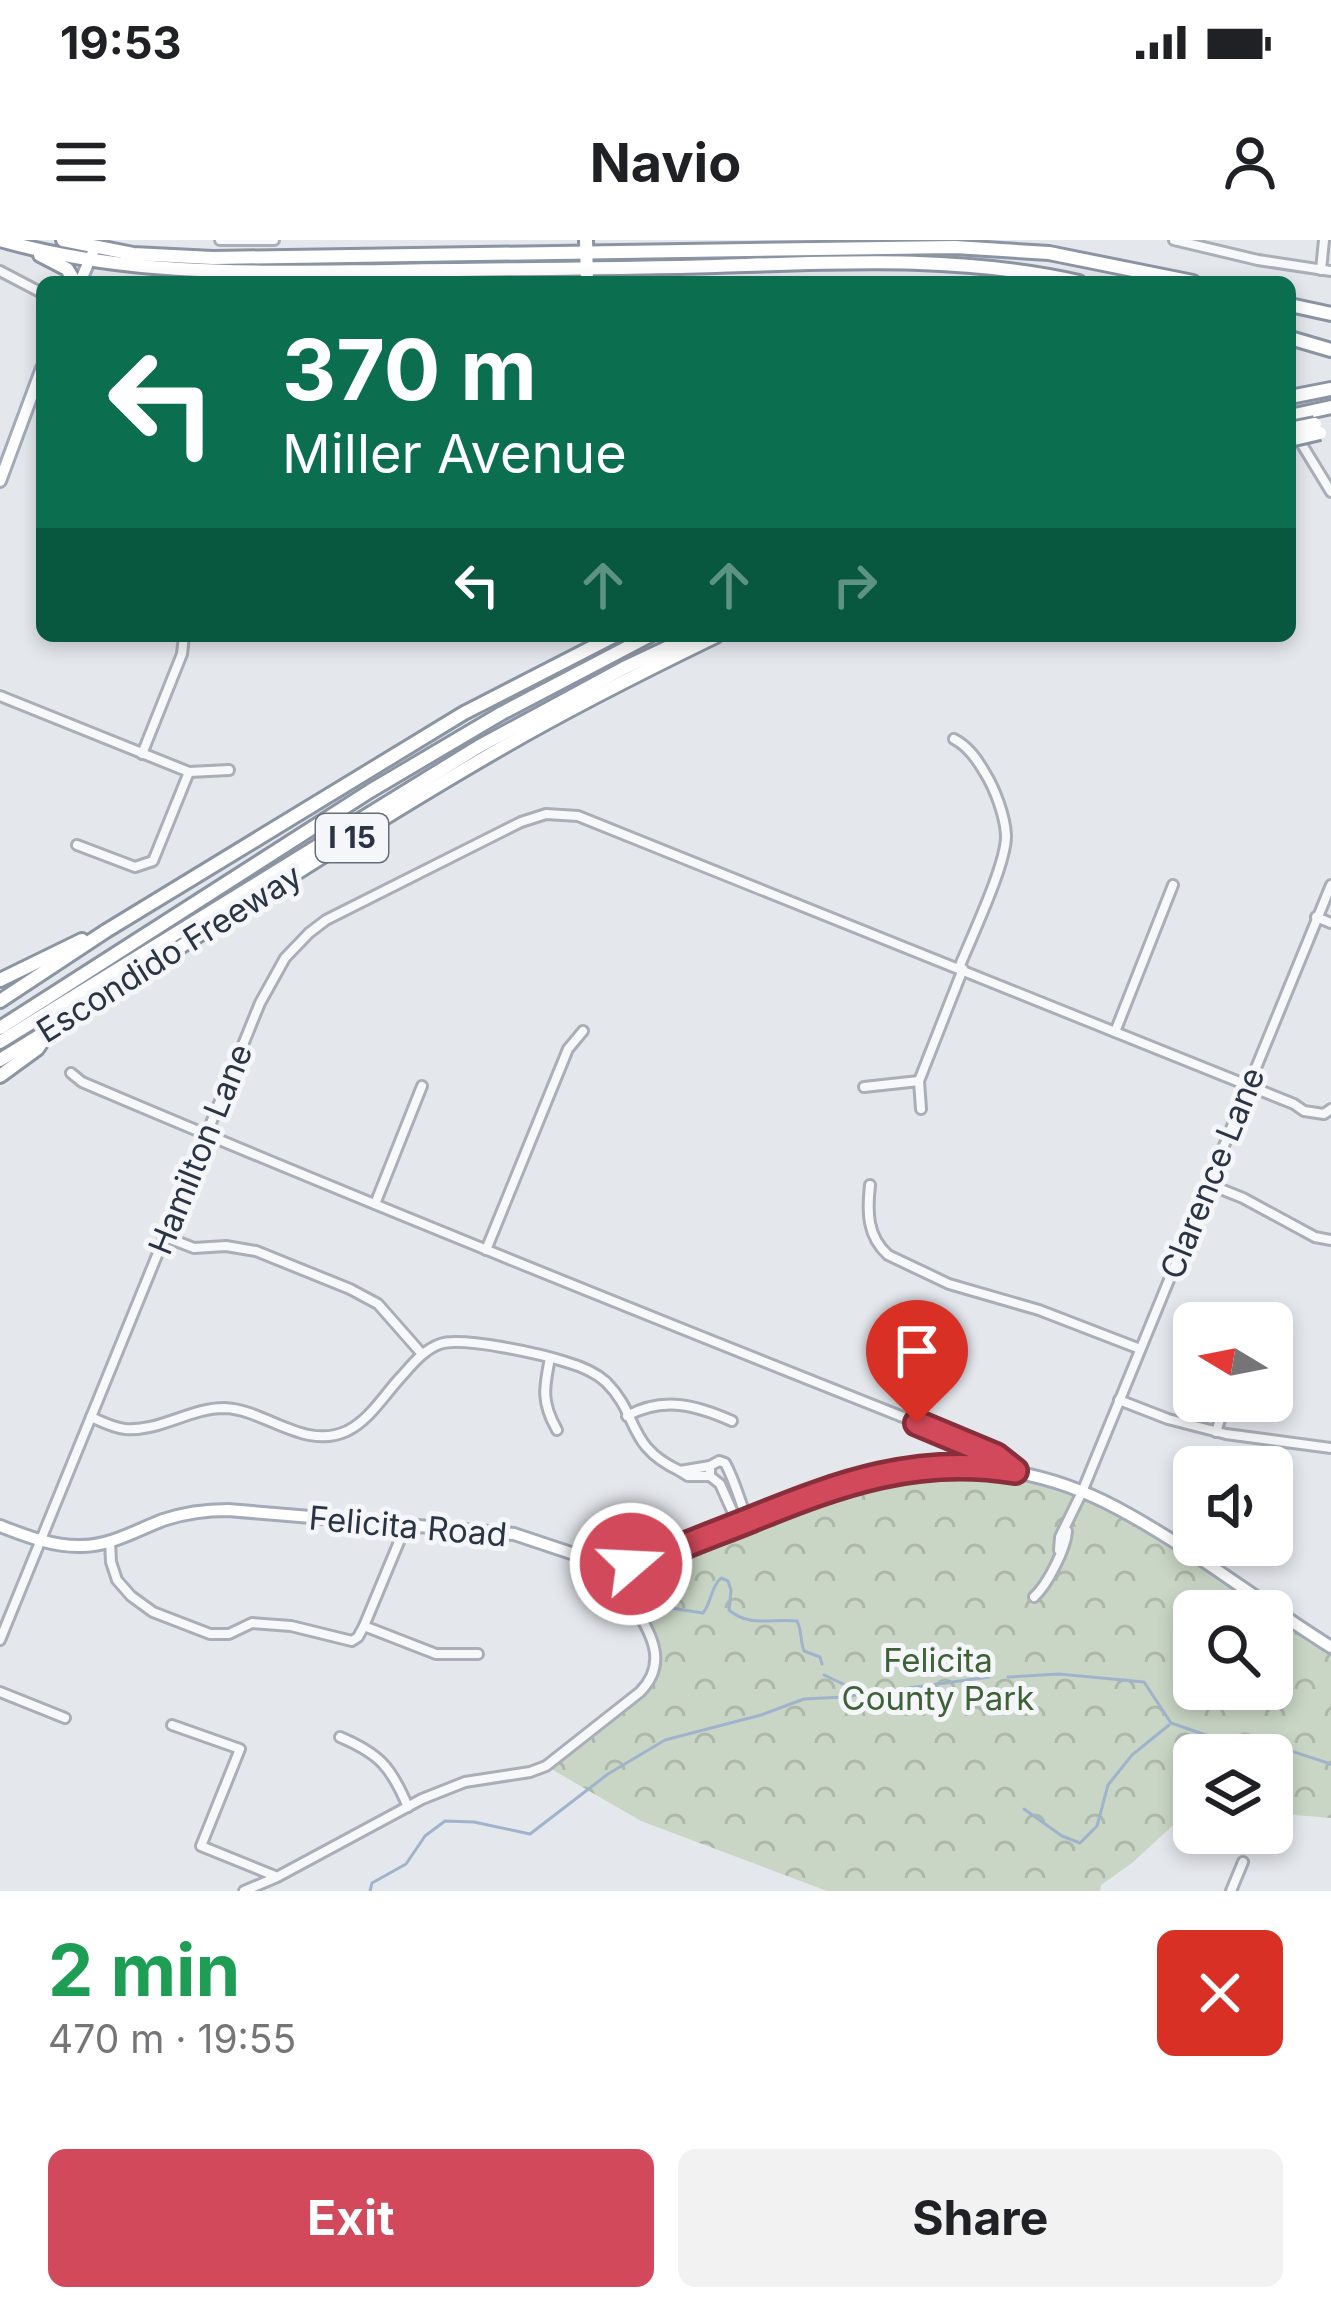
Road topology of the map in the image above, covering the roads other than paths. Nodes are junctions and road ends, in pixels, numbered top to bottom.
1 (0, 240) edge
2 (63, 240) edge
3 (112, 240) edge
4 (220, 240) edge
5 (274, 240) edge
6 (571, 240) edge
7 (1174, 240) edge
8 (1324, 240) edge
9 (28, 248) junction
10 (584, 248) edge
11 (94, 250) edge
12 (542, 253) junction
13 (134, 254) junction
14 (1326, 270) edge
15 (0, 271) edge
16 (72, 276) edge
17 (511, 276) edge
18 (588, 276) edge
19 (1046, 276) edge
20 (1166, 276) edge
21 (36, 289) edge
22 (1296, 306) edge
23 (1331, 314) edge
24 (1296, 340) edge
25 (1331, 350) edge
26 (36, 384) edge
27 (1331, 388) edge
28 (1296, 396) edge
29 (1331, 407) edge
30 (1331, 420) edge
31 (1319, 424) edge
32 (1296, 437) edge
33 (0, 481) edge
34 (1331, 492) edge
35 (183, 642) edge
36 (602, 642) edge
37 (638, 642) edge
38 (679, 642) edge
39 (704, 642) edge
40 (0, 696) edge
41 (954, 739) dead end
42 (142, 754) junction
43 (230, 770) dead end
44 (189, 772) junction
45 (77, 845) dead end
46 (1173, 885) dead end
47 (1331, 885) edge
48 (1316, 917) junction
49 (1331, 923) edge
50 (106, 932) junction
51 (961, 969) junction
52 (0, 980) edge
53 (0, 1001) edge
54 (0, 1028) edge
55 (52, 1028) junction
56 (583, 1031) dead end
57 (1115, 1032) junction
58 (0, 1042) edge
59 (0, 1060) edge
60 (71, 1073) dead end
61 (0, 1076) edge
62 (919, 1081) junction
63 (422, 1086) dead end
64 (1248, 1086) junction
65 (864, 1087) dead end
66 (921, 1109) dead end
67 (1331, 1109) edge
68 (205, 1135) junction
69 (1208, 1184) junction
70 (870, 1185) dead end
71 (374, 1204) junction
72 (164, 1236) junction
73 (1331, 1240) edge
74 (486, 1250) junction
75 (1140, 1349) junction
76 (422, 1354) junction
77 (550, 1358) junction
78 (1119, 1400) junction
79 (627, 1416) junction
80 (91, 1417) junction
81 (732, 1420) dead end
82 (1219, 1422) edge
83 (557, 1430) dead end
84 (1216, 1432) junction
85 (1331, 1448) edge
86 (710, 1471) junction
87 (1015, 1471) junction
88 (1082, 1492) junction
89 (743, 1522) junction
90 (406, 1524) junction
91 (0, 1526) edge
92 (40, 1540) junction
93 (110, 1541) junction
94 (590, 1560) junction
95 (618, 1564) junction
96 (1034, 1597) dead end
97 (628, 1599) junction
98 (364, 1626) junction
99 (0, 1640) edge
100 (1331, 1647) edge
101 (478, 1654) dead end
102 (0, 1693) edge
103 (65, 1718) dead end
104 (172, 1725) dead end
105 (340, 1737) dead end
106 (408, 1807) junction
107 (1243, 1862) dead end
108 (277, 1877) junction
109 (244, 1891) edge
110 (1231, 1891) edge

1 - 9 highway
2 - 11 highway
3 - 13 highway
4 - 5 street
6 - 12 highway
7 - 14 street
8 - 14 street
9 - 11 highway
9 - 16 highway
10 - 12 highway
10 - 20 highway
11 - 13 highway
11 - 17 highway
12 - 13 highway
15 - 21 street
18 - 19 highway
22 - 23 highway
24 - 25 highway
26 - 33 main road
27 - 28 highway
29 - 31 highway
30 - 31 highway
32 - 34 street
35 - 42 street
36 - 50 highway, Escondido Freeway / I 15
37 - 54 highway
38 - 58 highway
39 - 55 highway, Escondido Freeway / I 15
40 - 42 street
41 - 51 street
42 - 44 street
43 - 44 street
44 - 45 street
46 - 57 street
47 - 48 street, Clarence Lane
48 - 49 street
48 - 64 street, Clarence Lane
50 - 52 highway
50 - 53 highway, Escondido Freeway / I 15
51 - 57 street
51 - 62 street
51 - 68 street, Hamilton Lane
55 - 59 highway, Escondido Freeway / I 15
55 - 61 highway
56 - 74 street
57 - 64 street
60 - 68 street
62 - 65 street
62 - 66 street
63 - 71 street
64 - 67 street
64 - 69 street, Clarence Lane
68 - 71 street
68 - 72 street, Hamilton Lane
69 - 73 street
69 - 75 street, Clarence Lane
70 - 75 street
71 - 74 street
72 - 76 street
72 - 80 street, Hamilton Lane
74 - 87 street
75 - 78 street, Clarence Lane
76 - 77 street
76 - 80 street
77 - 79 street
77 - 83 street
78 - 84 street
78 - 88 street, Clarence Lane
79 - 81 street
79 - 86 street
80 - 92 street, Hamilton Lane
82 - 84 street
84 - 85 street
86 - 89 street
86 - 89 street
87 - 88 main road, Felicita Road
87 - 89 main road, Felicita Road
88 - 96 street, Clarence Lane
88 - 100 main road, Felicita Road
89 - 95 main road, Felicita Road
90 - 93 main road, Felicita Road
90 - 94 main road, Felicita Road
90 - 98 street
91 - 92 main road, Felicita Road
92 - 93 main road, Felicita Road
92 - 99 street, Hamilton Lane
93 - 98 street
94 - 95 main road, Felicita Road
94 - 97 street
95 - 97 street
97 - 106 street
98 - 101 street
102 - 103 street
104 - 108 street
105 - 106 street
106 - 108 street
107 - 110 street
108 - 109 street

